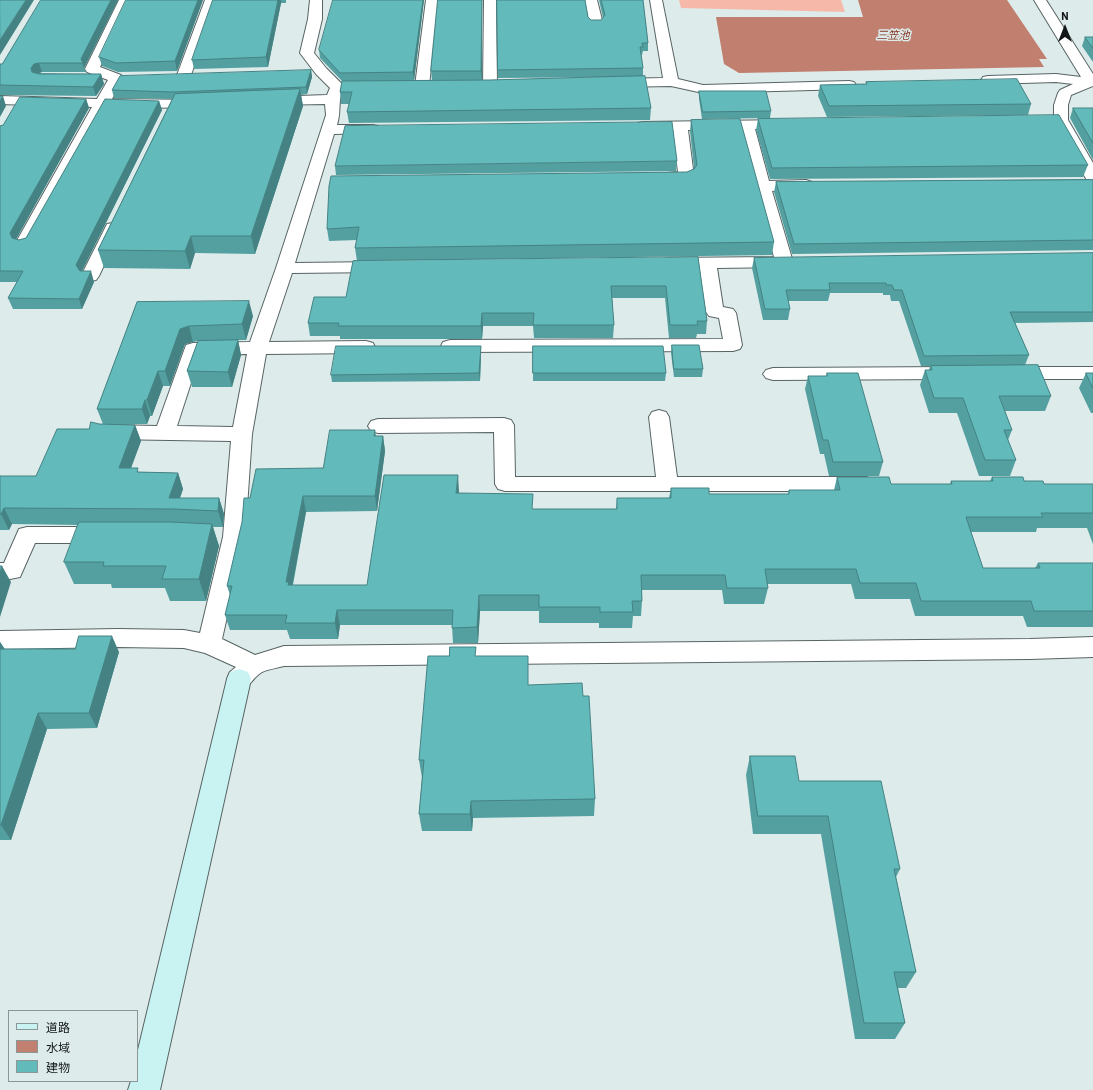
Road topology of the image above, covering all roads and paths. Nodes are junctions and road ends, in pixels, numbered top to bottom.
1 (125, 0) edge
2 (211, 0) edge
3 (316, 0) edge
4 (432, 0) edge
5 (490, 0) edge
6 (591, 0) edge
7 (656, 0) edge
8 (1040, 0) edge
9 (596, 24) edge
10 (305, 71) edge
11 (320, 71) junction
12 (199, 75) edge
13 (169, 76) edge
14 (184, 76) junction
15 (131, 77) edge
16 (79, 78) edge
17 (116, 78) junction
18 (977, 81) edge
19 (1092, 81) edge
20 (671, 82) junction
21 (600, 84) edge
22 (860, 84) edge
23 (506, 85) edge
24 (407, 86) edge
25 (422, 86) junction
26 (437, 86) edge
27 (475, 86) edge
28 (490, 86) junction
29 (383, 87) edge
30 (334, 93) junction
31 (0, 100) edge
32 (261, 101) edge
33 (102, 103) junction
34 (213, 103) edge
35 (1045, 120) edge
36 (1061, 120) junction
37 (801, 124) edge
38 (746, 125) junction
39 (632, 126) edge
40 (680, 126) junction
41 (384, 129) edge
42 (328, 130) junction
43 (646, 177) edge
44 (1093, 177) edge
45 (818, 185) edge
46 (763, 186) junction
47 (121, 212) edge
48 (23, 244) edge
49 (707, 262) junction
50 (651, 263) edge
51 (396, 267) edge
52 (285, 268) junction
53 (90, 276) edge
54 (432, 346) edge
55 (258, 347) junction
56 (384, 347) edge
57 (968, 373) edge
58 (992, 373) edge
59 (1093, 373) edge
60 (773, 374) dead end
61 (659, 416) dead end
62 (378, 426) dead end
63 (106, 432) edge
64 (165, 433) junction
65 (242, 434) junction
66 (667, 484) junction
67 (888, 484) edge
68 (126, 535) edge
69 (210, 536) edge
70 (234, 537) junction
71 (0, 572) edge
72 (0, 640) edge
73 (209, 644) junction
74 (1093, 647) edge
75 (247, 672) junction
76 (144, 1090) edge

1 - 17 street
2 - 14 street
3 - 11 street
4 - 25 street
5 - 28 street
6 - 9 street
7 - 20 street
8 - 19 street
10 - 11 street
11 - 30 street
12 - 14 street
13 - 14 street
15 - 17 street
16 - 17 street
17 - 33 street
18 - 19 street
19 - 36 street
20 - 21 street
20 - 22 street
23 - 28 street
24 - 25 street
25 - 26 street
27 - 28 street
29 - 30 street
30 - 32 street
30 - 42 street
31 - 33 street
33 - 34 street
33 - 48 street
35 - 36 street
36 - 44 street
37 - 38 street
38 - 40 street
38 - 46 street
39 - 40 street
40 - 43 street
41 - 42 street
42 - 52 street
45 - 46 street
46 - 49 street
47 - 53 street
49 - 50 street
49 - 54 street
51 - 52 street
52 - 55 street
55 - 56 street
55 - 64 street
55 - 65 street
57 - 60 street
58 - 59 street
61 - 66 street
62 - 66 street
63 - 64 street
64 - 65 street
65 - 70 street
66 - 67 street
68 - 71 street
69 - 70 street
70 - 73 street
72 - 73 street
73 - 75 street
74 - 75 street
75 - 76 street

